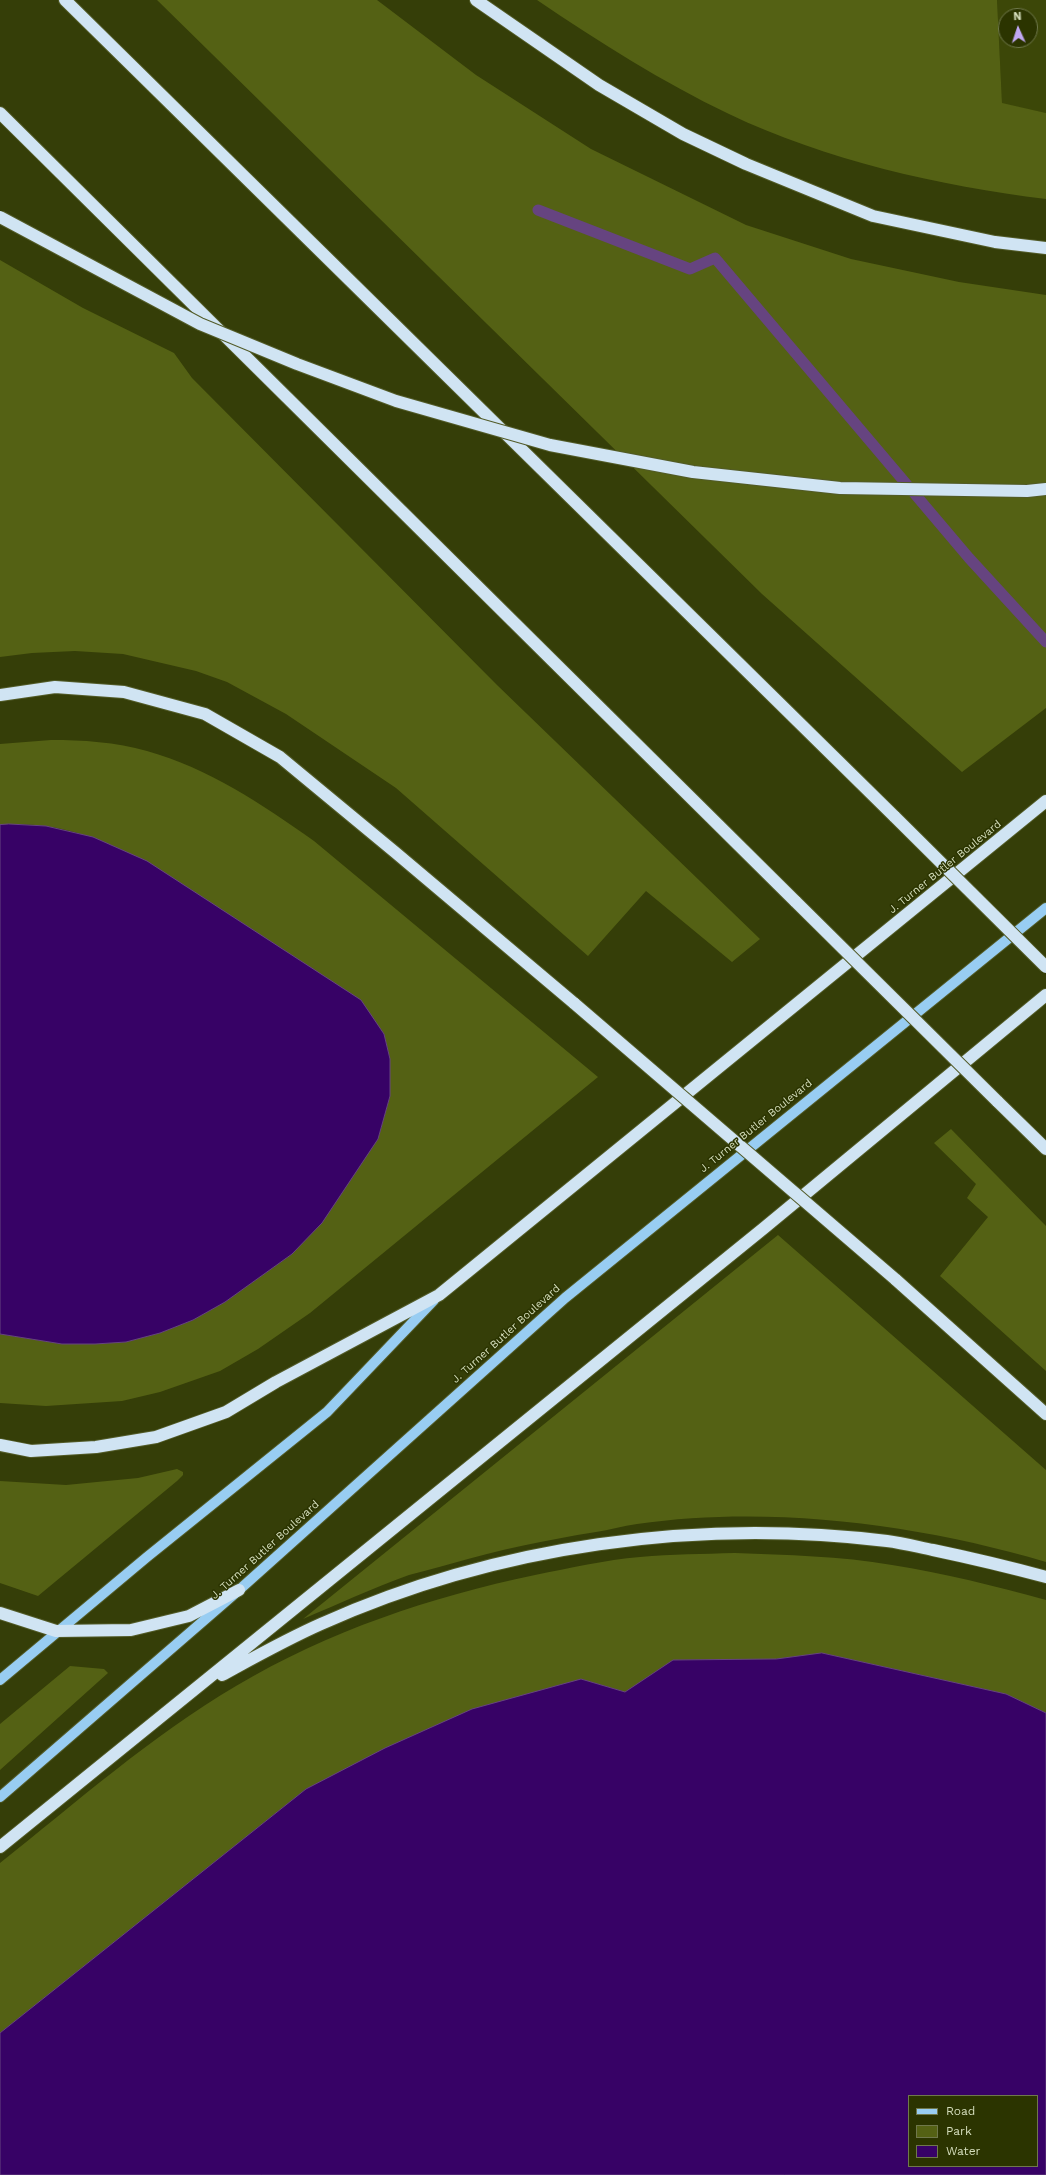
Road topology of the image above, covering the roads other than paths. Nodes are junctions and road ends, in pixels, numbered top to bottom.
1 (65, 0) edge
2 (476, 0) edge
3 (0, 113) edge
4 (0, 217) edge
5 (1046, 248) edge
6 (1046, 489) edge
7 (0, 695) edge
8 (1046, 802) edge
9 (1046, 908) edge
10 (1046, 967) edge
11 (1046, 995) edge
12 (1046, 1149) edge
13 (439, 1295) junction
14 (1046, 1414) edge
15 (0, 1444) edge
16 (1046, 1577) edge
17 (239, 1590) junction
18 (0, 1613) edge
19 (56, 1631) junction
20 (0, 1680) edge
21 (197, 1690) junction
22 (0, 1797) edge
23 (0, 1847) edge

1 - 10 highway, bridge
2 - 5 highway
3 - 12 highway, bridge
4 - 6 highway, bridge
7 - 14 highway, bridge
8 - 13 highway, J. Turner Butler Boulevard
9 - 17 main road, J. Turner Butler Boulevard
11 - 21 highway
13 - 15 highway
13 - 19 main road, J. Turner Butler Boulevard
16 - 21 highway
17 - 19 highway
17 - 22 main road, J. Turner Butler Boulevard
18 - 19 highway
19 - 20 main road, J. Turner Butler Boulevard
21 - 23 highway

